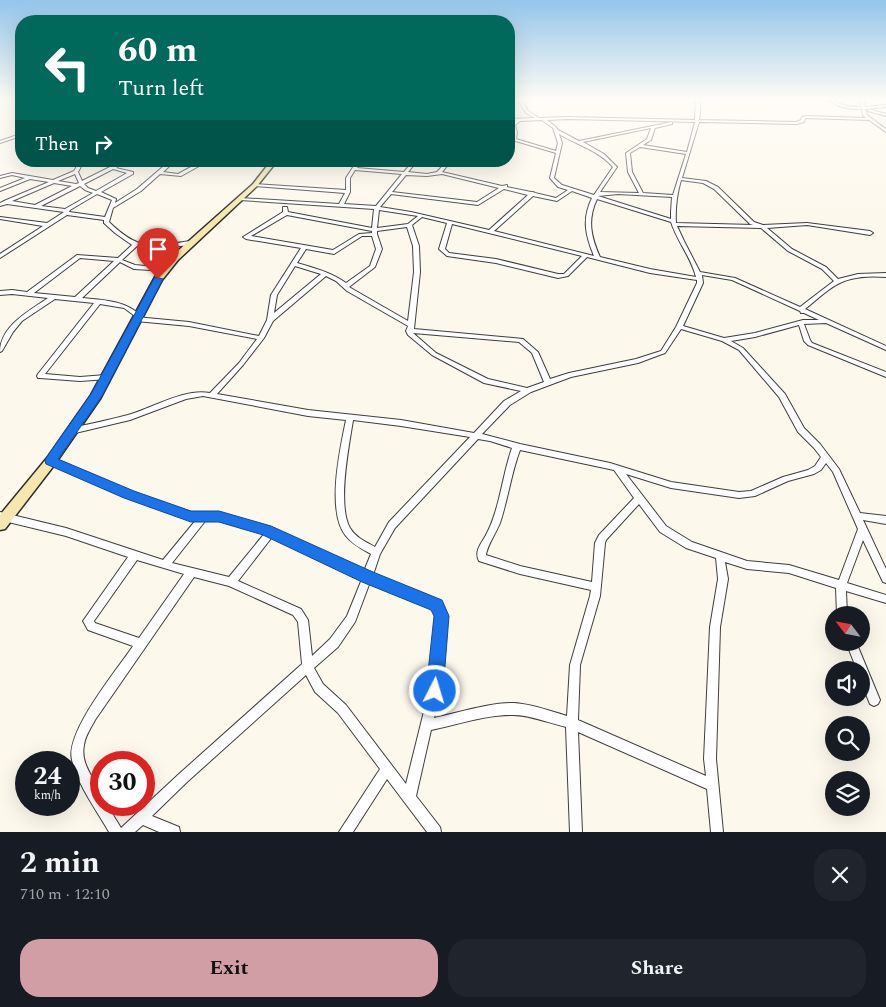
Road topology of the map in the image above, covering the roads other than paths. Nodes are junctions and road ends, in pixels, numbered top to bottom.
1 (515, 139) edge
2 (559, 139) edge
3 (572, 139) edge
4 (595, 139) edge
5 (649, 139) edge
6 (692, 139) edge
7 (578, 142) junction
8 (560, 144) junction
9 (640, 146) junction
10 (556, 152) junction
11 (688, 153) junction
12 (79, 167) edge
13 (166, 167) edge
14 (194, 167) edge
15 (269, 167) edge
16 (410, 167) edge
17 (444, 167) edge
18 (113, 168) joint
19 (353, 169) joint
20 (76, 172) junction
21 (439, 172) junction
22 (159, 173) junction
23 (406, 173) junction
24 (0, 177) edge
25 (30, 178) junction
26 (682, 179) junction
27 (54, 181) junction
28 (79, 185) junction
29 (255, 185) junction
30 (505, 186) junction
31 (2, 188) edge
32 (570, 191) junction
33 (348, 192) junction
34 (95, 193) junction
35 (391, 193) junction
36 (533, 193) junction
37 (641, 193) junction
38 (107, 195) junction
39 (131, 196) junction
40 (596, 196) junction
41 (675, 196) junction
42 (240, 199) junction
43 (283, 201) junction
44 (6, 202) junction
45 (0, 205) edge
46 (341, 205) junction
47 (34, 207) junction
48 (112, 207) junction
49 (377, 208) junction
50 (66, 212) junction
51 (286, 212) junction
52 (421, 216) junction
53 (0, 218) edge
54 (106, 219) junction
55 (673, 222) junction
56 (450, 224) junction
57 (48, 225) junction
58 (409, 225) junction
59 (762, 227) junction
60 (374, 232) junction
61 (490, 232) junction
62 (870, 233) dead end
63 (190, 243) junction
64 (135, 245) junction
65 (304, 247) junction
66 (2, 254) edge
67 (586, 255) junction
68 (598, 258) junction
69 (118, 260) junction
70 (293, 264) junction
71 (165, 270) junction
72 (325, 274) junction
73 (886, 275) edge
74 (699, 276) junction
75 (837, 281) junction
76 (346, 286) junction
77 (0, 293) edge
78 (28, 294) junction
79 (53, 297) junction
80 (77, 299) junction
81 (98, 302) junction
82 (802, 309) junction
83 (136, 317) junction
84 (270, 320) junction
85 (802, 322) junction
86 (832, 323) junction
87 (679, 327) junction
88 (410, 328) junction
89 (10, 331) junction
90 (0, 337) edge
91 (261, 338) junction
92 (724, 340) junction
93 (886, 348) edge
94 (0, 350) edge
95 (886, 375) edge
96 (106, 377) junction
97 (548, 382) junction
98 (528, 390) junction
99 (211, 396) junction
100 (350, 419) junction
101 (71, 431) junction
102 (474, 436) junction
103 (516, 446) junction
104 (826, 457) junction
105 (51, 461) junction
106 (617, 469) junction
107 (638, 498) junction
108 (204, 516) junction
109 (858, 516) junction
110 (2, 520) edge
111 (886, 520) edge
112 (863, 528) junction
113 (271, 532) junction
114 (376, 553) junction
115 (135, 555) junction
116 (720, 556) junction
117 (165, 565) junction
118 (192, 571) junction
119 (368, 577) junction
120 (886, 579) edge
121 (231, 582) junction
122 (841, 587) junction
123 (596, 588) junction
124 (886, 599) edge
125 (842, 606) edge
126 (141, 644) junction
127 (855, 651) edge
128 (308, 667) junction
129 (874, 700) dead end
130 (572, 723) junction
131 (428, 724) junction
132 (387, 768) junction
133 (712, 784) junction
134 (409, 797) junction
135 (142, 818) junction
136 (116, 832) edge
137 (126, 832) edge
138 (174, 832) edge
139 (345, 832) edge
140 (435, 832) edge
141 (576, 832) edge
142 (717, 832) edge

1 - 10 street
2 - 8 street
3 - 7 street
4 - 7 street
5 - 9 street
6 - 11 street
7 - 8 street
7 - 40 street
8 - 10 street
9 - 11 street
9 - 37 street
10 - 32 street
11 - 26 street
12 - 20 street
13 - 22 street
14 - 22 street
15 - 29 main road
16 - 23 street
17 - 21 street
18 - 28 street
18 - 34 street
19 - 23 street
19 - 33 street
20 - 27 street
20 - 28 street
21 - 23 street
21 - 30 street
22 - 39 street
23 - 35 street
24 - 25 street
25 - 27 street
25 - 31 street
26 - 41 street
26 - 59 street
27 - 28 street
27 - 44 street
28 - 34 street
28 - 47 street
29 - 33 street
29 - 42 main road
30 - 35 street
30 - 36 street
32 - 36 street
32 - 40 street
33 - 46 street
34 - 38 street
34 - 50 street
35 - 49 street
36 - 61 street
37 - 40 street
37 - 41 street
38 - 39 street
38 - 48 street
39 - 48 street
40 - 55 street
40 - 68 street
41 - 55 street
42 - 43 street
42 - 63 main road
43 - 46 street
43 - 51 street
44 - 45 street
44 - 47 street
46 - 49 street
47 - 50 street
48 - 54 street
49 - 52 street
49 - 60 street
50 - 54 street
50 - 57 street
51 - 60 street
51 - 65 street
52 - 56 street
52 - 58 street
53 - 57 street
54 - 64 street
55 - 59 street
55 - 74 street
56 - 61 street
56 - 67 street
57 - 66 street
58 - 60 street
58 - 88 street
59 - 62 street
59 - 75 street
60 - 65 street
60 - 76 street
61 - 67 street
63 - 64 street
63 - 71 main road
64 - 69 street
65 - 70 street
67 - 68 street
68 - 74 street
69 - 71 street
69 - 78 street
69 - 80 street
70 - 72 street
70 - 84 street
71 - 83 main road
72 - 76 street
72 - 84 street
73 - 75 street
74 - 82 street
74 - 87 street
75 - 82 street
76 - 88 street
77 - 78 street
78 - 79 street
79 - 80 street
79 - 89 street
80 - 81 street
81 - 83 street
81 - 96 street
82 - 85 street
82 - 86 street
83 - 91 street
83 - 96 main road
84 - 91 street
85 - 86 street
85 - 92 street
85 - 95 street
86 - 93 street
87 - 92 street
87 - 97 street
88 - 97 street
88 - 98 street
89 - 90 street
89 - 94 street
91 - 99 street
92 - 104 street
96 - 101 main road
97 - 98 street
98 - 102 street
99 - 100 street
99 - 101 street
100 - 102 street
100 - 114 street
101 - 105 main road
102 - 103 street
102 - 114 street
103 - 106 street
103 - 123 street
104 - 106 street
104 - 109 street
105 - 108 street
105 - 110 main road
106 - 107 street
107 - 116 street
107 - 123 street
108 - 113 street
108 - 117 street
109 - 111 street
109 - 112 street
110 - 115 street
112 - 120 street
112 - 122 street
113 - 119 street
113 - 121 street
114 - 119 street
115 - 117 street
115 - 126 street
116 - 122 street
116 - 133 street
117 - 118 street
118 - 121 street
118 - 126 street
119 - 128 street
119 - 131 street
121 - 128 street
122 - 124 street
122 - 125 street
123 - 130 street
126 - 136 street
127 - 129 street
128 - 132 street
128 - 135 street
130 - 131 street
130 - 133 street
130 - 141 street
131 - 134 street
132 - 134 street
132 - 139 street
133 - 142 street
134 - 140 street
135 - 137 street
135 - 138 street

